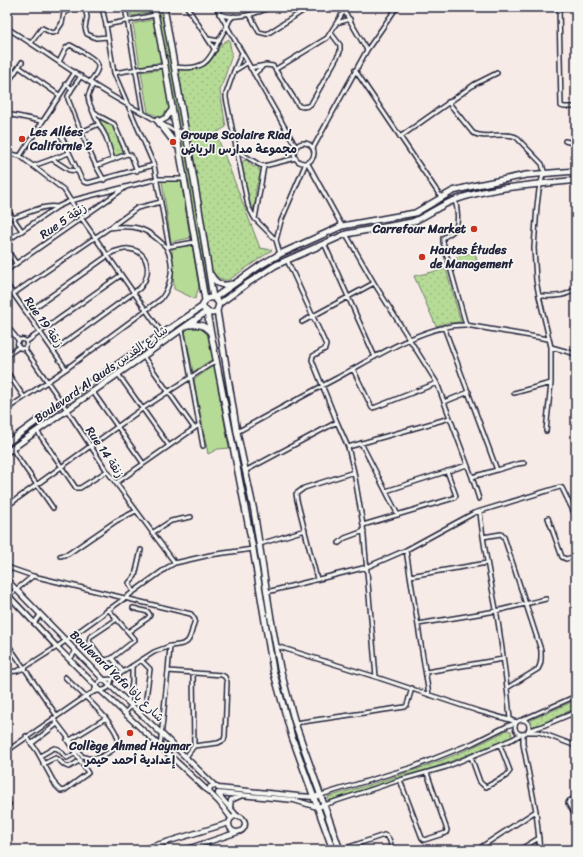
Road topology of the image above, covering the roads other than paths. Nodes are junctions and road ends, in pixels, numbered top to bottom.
1 (77, 7) edge
2 (85, 7) edge
3 (102, 7) edge
4 (126, 7) edge
5 (154, 7) edge
6 (164, 7) edge
7 (187, 7) edge
8 (216, 7) edge
9 (270, 7) edge
10 (309, 7) edge
11 (342, 7) edge
12 (397, 7) edge
13 (559, 7) edge
14 (344, 11) junction
15 (155, 14) junction
16 (219, 14) junction
17 (250, 14) junction
18 (234, 16) junction
19 (350, 19) junction
20 (128, 20) junction
21 (337, 23) junction
22 (106, 25) junction
23 (227, 27) junction
24 (7, 28) edge
25 (331, 33) junction
26 (108, 37) junction
27 (208, 39) junction
28 (219, 41) junction
29 (31, 43) junction
30 (215, 50) junction
31 (367, 50) junction
32 (242, 53) junction
33 (22, 62) dead end
34 (59, 62) junction
35 (247, 63) junction
36 (166, 66) junction
37 (263, 66) junction
38 (18, 67) junction
39 (175, 67) junction
40 (250, 68) junction
41 (136, 69) junction
42 (276, 69) junction
43 (355, 70) junction
44 (234, 71) junction
45 (75, 72) junction
46 (114, 73) junction
47 (497, 73) dead end
48 (254, 74) junction
49 (81, 76) junction
50 (91, 83) junction
51 (7, 84) edge
52 (66, 84) junction
53 (72, 89) junction
54 (59, 94) junction
55 (448, 102) junction
56 (128, 106) junction
57 (576, 107) edge
58 (172, 110) junction
59 (93, 111) junction
60 (143, 113) junction
61 (7, 114) edge
62 (158, 120) junction
63 (41, 121) junction
64 (98, 124) junction
65 (185, 131) junction
66 (81, 132) junction
67 (176, 132) junction
68 (60, 133) dead end
69 (400, 137) junction
70 (565, 141) dead end
71 (576, 144) edge
72 (296, 147) junction
73 (313, 148) junction
74 (179, 149) junction
75 (237, 151) junction
76 (7, 153) edge
77 (69, 153) junction
78 (127, 154) junction
79 (20, 156) junction
80 (296, 158) junction
81 (52, 159) junction
82 (113, 160) junction
83 (307, 163) junction
84 (154, 165) junction
85 (33, 166) junction
86 (96, 166) junction
87 (264, 166) junction
88 (137, 170) junction
89 (77, 171) junction
90 (576, 171) edge
91 (544, 173) junction
92 (157, 179) junction
93 (184, 179) junction
94 (104, 180) junction
95 (576, 180) edge
96 (541, 184) junction
97 (128, 186) junction
98 (441, 197) junction
99 (455, 200) junction
100 (70, 201) junction
101 (161, 202) junction
102 (57, 207) junction
103 (7, 209) edge
104 (13, 218) junction
105 (82, 219) junction
106 (255, 219) junction
107 (342, 226) junction
108 (109, 228) junction
109 (22, 232) junction
110 (346, 234) junction
111 (95, 238) junction
112 (276, 240) junction
113 (7, 241) edge
114 (195, 242) junction
115 (324, 244) junction
116 (167, 247) junction
117 (7, 250) edge
118 (280, 254) junction
119 (108, 256) junction
120 (287, 260) junction
121 (16, 263) junction
122 (7, 270) edge
123 (210, 272) junction
124 (121, 275) junction
125 (238, 281) junction
126 (374, 283) junction
127 (7, 285) edge
128 (576, 288) edge
129 (134, 293) junction
130 (13, 294) junction
131 (539, 296) junction
132 (348, 297) junction
133 (214, 298) junction
134 (204, 303) junction
135 (219, 304) junction
136 (146, 311) junction
137 (217, 311) junction
138 (207, 312) junction
139 (27, 313) junction
140 (313, 316) junction
141 (302, 322) dead end
142 (466, 325) junction
143 (7, 326) edge
144 (187, 326) junction
145 (444, 327) junction
146 (182, 329) junction
147 (40, 332) junction
148 (162, 334) junction
149 (211, 334) junction
150 (548, 339) junction
151 (410, 340) junction
152 (19, 341) junction
153 (26, 342) junction
154 (19, 347) junction
155 (551, 347) junction
156 (24, 348) junction
157 (54, 351) junction
158 (576, 354) edge
159 (7, 355) edge
160 (143, 356) junction
161 (375, 357) junction
162 (216, 360) junction
163 (66, 369) junction
164 (353, 369) junction
165 (7, 372) edge
166 (118, 374) junction
167 (191, 378) junction
168 (12, 379) junction
169 (47, 381) junction
170 (7, 382) edge
171 (437, 383) junction
172 (551, 383) junction
173 (323, 386) junction
174 (93, 392) junction
175 (168, 392) junction
176 (469, 392) junction
177 (514, 392) dead end
178 (24, 397) junction
179 (62, 402) junction
180 (444, 402) junction
181 (7, 409) edge
182 (142, 409) junction
183 (67, 410) junction
184 (450, 418) junction
185 (337, 422) junction
186 (199, 425) junction
187 (117, 427) junction
188 (194, 428) junction
189 (37, 431) junction
190 (546, 431) dead end
191 (237, 432) junction
192 (7, 443) edge
193 (361, 443) junction
194 (90, 446) junction
195 (169, 446) junction
196 (203, 446) dead end
197 (348, 447) junction
198 (9, 451) edge
199 (143, 463) junction
200 (524, 463) dead end
201 (467, 465) junction
202 (61, 466) junction
203 (497, 470) junction
204 (107, 471) junction
205 (447, 471) junction
206 (245, 472) junction
207 (354, 472) junction
208 (472, 477) junction
209 (116, 483) junction
210 (36, 485) junction
211 (386, 490) junction
212 (479, 499) dead end
213 (7, 506) edge
214 (53, 508) dead end
215 (136, 511) junction
216 (480, 512) junction
217 (398, 515) junction
218 (191, 517) dead end
219 (576, 517) edge
220 (548, 518) dead end
221 (363, 525) junction
222 (7, 526) edge
223 (7, 530) edge
224 (305, 530) junction
225 (364, 531) junction
226 (152, 532) junction
227 (483, 537) junction
228 (339, 543) dead end
229 (260, 544) junction
230 (253, 549) junction
231 (141, 550) dead end
232 (406, 550) junction
233 (60, 556) dead end
234 (576, 556) edge
235 (175, 563) junction
236 (487, 563) junction
237 (367, 566) junction
238 (7, 567) edge
239 (33, 576) junction
240 (410, 576) junction
241 (317, 579) junction
242 (7, 580) edge
243 (16, 590) junction
244 (133, 592) junction
245 (267, 592) junction
246 (8, 595) edge
247 (124, 598) junction
248 (546, 599) dead end
249 (525, 604) junction
250 (133, 608) dead end
251 (108, 609) junction
252 (496, 611) junction
253 (40, 615) junction
254 (117, 619) junction
255 (34, 622) junction
256 (418, 624) junction
257 (128, 632) junction
258 (64, 640) junction
259 (7, 643) edge
260 (170, 646) junction
261 (276, 646) junction
262 (57, 647) junction
263 (76, 651) junction
264 (112, 658) junction
265 (70, 659) junction
266 (503, 659) junction
267 (141, 660) junction
268 (132, 666) junction
269 (24, 668) junction
270 (168, 671) junction
271 (7, 672) edge
272 (123, 672) junction
273 (426, 672) junction
274 (193, 673) junction
275 (65, 677) dead end
276 (376, 677) junction
277 (103, 679) junction
278 (112, 679) junction
279 (96, 685) junction
280 (110, 685) junction
281 (412, 688) junction
282 (508, 688) junction
283 (94, 692) junction
284 (102, 692) junction
285 (429, 695) junction
286 (576, 696) edge
287 (85, 697) junction
288 (146, 698) dead end
289 (130, 704) junction
290 (576, 712) edge
291 (125, 713) junction
292 (54, 717) junction
293 (106, 718) junction
294 (510, 719) junction
295 (522, 720) junction
296 (517, 722) junction
297 (295, 723) junction
298 (57, 724) junction
299 (528, 731) junction
300 (162, 734) junction
301 (522, 734) junction
302 (26, 736) junction
303 (70, 740) junction
304 (32, 744) junction
305 (500, 745) junction
306 (194, 746) junction
307 (576, 746) edge
308 (160, 747) junction
309 (7, 751) edge
310 (76, 753) junction
311 (40, 756) junction
312 (186, 757) junction
313 (471, 757) junction
314 (81, 760) junction
315 (43, 764) junction
316 (427, 773) junction
317 (400, 780) junction
318 (216, 786) junction
319 (209, 792) junction
320 (216, 794) junction
321 (241, 795) junction
322 (321, 795) junction
323 (314, 797) junction
324 (576, 797) edge
325 (324, 805) junction
326 (317, 806) junction
327 (230, 808) junction
328 (536, 812) junction
329 (237, 816) junction
330 (576, 817) edge
331 (231, 818) junction
332 (229, 823) junction
333 (238, 832) junction
334 (539, 838) junction
335 (198, 848) edge
336 (140, 850) edge
337 (184, 850) edge
338 (333, 850) edge
339 (340, 850) edge
340 (390, 850) edge
341 (478, 850) edge
342 (519, 850) edge
343 (540, 850) edge

1 - 29 street
2 - 26 street
3 - 22 street
4 - 20 street
5 - 15 main road
6 - 39 main road
7 - 27 street
8 - 16 street
9 - 17 street
10 - 17 street
11 - 14 street
12 - 31 street
13 - 57 street
14 - 19 street
14 - 21 street
15 - 20 street
15 - 36 main road
16 - 18 street
16 - 23 street
17 - 18 street
18 - 23 street
19 - 21 street
19 - 31 street
20 - 22 street
20 - 41 street
21 - 25 street
22 - 26 street
23 - 28 street
23 - 32 street
24 - 29 street
25 - 42 street
25 - 42 street
26 - 46 street
27 - 28 street
27 - 30 street
28 - 30 street
29 - 34 street
30 - 39 street
31 - 43 street
32 - 35 street
32 - 44 street
33 - 38 street
34 - 45 street
34 - 50 street
35 - 40 street
35 - 44 street
36 - 41 street
36 - 58 main road
37 - 40 street
37 - 42 street
37 - 48 street
38 - 51 street
38 - 54 street
39 - 65 main road
40 - 48 street
41 - 46 street
41 - 60 street
43 - 69 street
43 - 73 street
44 - 75 street
45 - 49 street
45 - 52 street
46 - 56 street
47 - 55 street
48 - 72 street
49 - 50 street
49 - 53 street
50 - 56 street
50 - 59 street
52 - 53 street
52 - 54 street
53 - 66 street
54 - 63 street
55 - 69 street
55 - 91 street
56 - 60 street
56 - 84 street
58 - 62 main road
58 - 67 main road
59 - 64 street
59 - 78 street
60 - 62 street
61 - 63 street
62 - 67 street
62 - 74 main road
63 - 79 street
64 - 66 street
64 - 82 street
65 - 67 street
65 - 123 main road
66 - 86 street
67 - 74 main road
68 - 77 street
69 - 98 street
70 - 71 street
72 - 73 street
72 - 80 street
73 - 83 street
74 - 93 main road
75 - 87 street
75 - 106 street
76 - 79 street
77 - 81 street
77 - 89 street
78 - 82 street
78 - 88 street
79 - 85 street
80 - 83 street
80 - 87 street
81 - 85 street
81 - 89 street
82 - 86 street
83 - 107 street
83 - 112 street
84 - 88 street
84 - 92 street
85 - 100 street
86 - 94 street
87 - 106 street
88 - 94 street
89 - 94 street
90 - 91 main road
91 - 96 street
91 - 98 main road
92 - 93 street
92 - 97 street
92 - 101 street
93 - 114 main road
95 - 96 main road
96 - 99 main road
96 - 131 street
97 - 100 street
97 - 105 street, Rue 5 زنقة
98 - 107 main road
99 - 110 main road
99 - 142 street
100 - 102 street
100 - 105 street
101 - 108 street
101 - 116 street
102 - 104 street
102 - 109 street
103 - 104 street
104 - 109 street
105 - 111 street
105 - 121 street, Rue 5 زنقة
106 - 112 street
107 - 118 main road
108 - 111 street
108 - 116 street
109 - 113 street
110 - 115 main road
110 - 126 street
111 - 119 street
111 - 130 street
112 - 118 street
114 - 116 street
114 - 134 main road
115 - 120 main road
115 - 132 street
116 - 136 street
117 - 121 street
118 - 125 main road
119 - 124 street
119 - 129 street
119 - 139 street
120 - 135 main road
120 - 140 street
121 - 122 street, Rue 5 زنقة
123 - 125 main road
123 - 133 main road
124 - 129 street
124 - 147 street
125 - 133 main road
126 - 132 street
126 - 151 street
127 - 130 street, Rue 19 زنقة
128 - 131 street
129 - 136 street
129 - 157 street
130 - 139 street, Rue 19 زنقة
131 - 150 street
132 - 140 street
132 - 161 street
133 - 134 main road
133 - 135 main road
134 - 138 main road
134 - 148 main road, Boulevard Al Quds شارع القدس
135 - 137 main road
136 - 148 street
136 - 163 street
137 - 138 main road
137 - 191 main road
138 - 144 main road, Boulevard Al Quds شارع القدس
138 - 149 main road
139 - 147 street, Rue 19 زنقة
140 - 141 street
140 - 173 street
142 - 145 street
142 - 150 street
143 - 152 street
144 - 146 main road, Boulevard Al Quds شارع القدس
144 - 149 main road
145 - 151 street
145 - 176 street
146 - 160 main road, Boulevard Al Quds شارع القدس
146 - 167 street
147 - 153 street
147 - 157 street, Rue 19 زنقة
148 - 179 main road, Boulevard Al Quds شارع القدس
149 - 162 main road
150 - 155 street
151 - 161 street
151 - 171 street
152 - 153 street
152 - 154 street
153 - 156 street
154 - 156 street
154 - 159 street
155 - 158 street
155 - 172 street
156 - 169 street, Rue 14 زنقة
157 - 163 street, Rue 19 زنقة
160 - 166 main road, Boulevard Al Quds شارع القدس
160 - 175 street
161 - 164 street
162 - 167 street
162 - 230 main road
163 - 169 street
164 - 171 street
164 - 173 street
165 - 168 street
166 - 174 main road, Boulevard Al Quds شارع القدس
166 - 182 street
167 - 175 street
167 - 186 street
168 - 170 street
168 - 178 street
169 - 178 street
169 - 179 street, Rue 14 زنقة
171 - 180 street
172 - 177 street
172 - 190 street
173 - 185 street
173 - 191 street
174 - 183 main road, Boulevard Al Quds شارع القدس
174 - 187 street
175 - 182 street
175 - 188 street
176 - 180 street
176 - 203 street
178 - 181 street
179 - 183 street, Rue 14 زنقة
179 - 192 main road, Boulevard Al Quds شارع القدس
180 - 184 street
182 - 187 street
182 - 195 street
183 - 189 main road, Boulevard Al Quds شارع القدس
183 - 194 street, Rue 14 زنقة
184 - 193 street
184 - 201 street
185 - 197 street
185 - 206 street
186 - 188 street
186 - 196 street
187 - 194 street
187 - 199 street
188 - 195 street
189 - 198 main road, Boulevard Al Quds شارع القدس
189 - 202 street
191 - 206 main road
193 - 197 street
193 - 211 street
194 - 202 street
194 - 204 street, Rue 14 زنقة
195 - 199 street
197 - 207 street
198 - 210 street
199 - 209 street
200 - 203 street
201 - 205 street
201 - 208 street
202 - 204 street
202 - 210 street
203 - 208 street
204 - 209 street, Rue 14 زنقة
205 - 211 street
205 - 217 street
206 - 229 main road
207 - 221 street
207 - 224 street
208 - 212 street
209 - 215 street, Rue 14 زنقة
210 - 213 street
210 - 214 street
211 - 217 street
215 - 226 street, Rue 14 زنقة
215 - 233 street
216 - 219 street
216 - 227 street
216 - 232 street
217 - 221 street
218 - 226 street
220 - 234 street
221 - 225 street
222 - 223 street
224 - 229 street
224 - 241 street
225 - 228 street
225 - 237 street
226 - 235 street, Rue 14 زنقة
227 - 236 street
227 - 249 street
229 - 245 main road
230 - 235 street
230 - 323 main road
231 - 244 street
232 - 237 street
232 - 240 street
235 - 244 street
236 - 240 street
236 - 252 street
237 - 241 street
237 - 276 street
238 - 239 street
239 - 243 street
239 - 247 street
240 - 256 street
241 - 245 street
242 - 243 street, Boulevard Yafa شارع يافا
243 - 246 street
243 - 253 street, Boulevard Yafa شارع يافا
244 - 247 street
245 - 261 main road
246 - 255 street, Boulevard Yafa شارع يافا
247 - 251 street
247 - 260 street
248 - 249 street
249 - 252 street
249 - 282 street
250 - 257 street
251 - 254 street
251 - 258 street
252 - 256 street
252 - 266 street
253 - 255 street
253 - 258 street, Boulevard Yafa شارع يافا
254 - 257 street
254 - 264 street
255 - 262 street, Boulevard Yafa شارع يافا
256 - 273 street
257 - 264 street
258 - 262 street
258 - 263 street, Boulevard Yafa شارع يافا
259 - 269 street
260 - 267 street
260 - 270 street
261 - 276 street
261 - 297 main road
262 - 265 street, Boulevard Yafa شارع يافا
262 - 269 street
263 - 265 street
263 - 277 street, Boulevard Yafa شارع يافا
264 - 272 street
265 - 279 street, Boulevard Yafa شارع يافا
266 - 273 street
266 - 282 street
267 - 268 street
267 - 288 street
268 - 272 street
268 - 289 street
269 - 271 street
269 - 292 street
270 - 274 street
270 - 300 street
272 - 278 street
273 - 285 street
274 - 306 street
274 - 306 street
275 - 287 street
276 - 281 street
277 - 278 street
277 - 279 street
277 - 280 street, Boulevard Yafa شارع يافا
278 - 280 street
279 - 283 street
279 - 284 street, Boulevard Yafa شارع يافا
280 - 284 street
280 - 289 street, Boulevard Yafa شارع يافا
281 - 285 street
281 - 297 street
282 - 294 street
283 - 284 street
283 - 287 street
284 - 291 street, Boulevard Yafa شارع يافا
285 - 294 street
286 - 295 street
287 - 292 street
287 - 293 street
289 - 291 street
289 - 300 street, Boulevard Yafa شارع يافا
290 - 299 street
291 - 308 street, Boulevard Yafa شارع يافا
292 - 298 street
292 - 302 street
292 - 303 street
293 - 303 street
293 - 303 street
294 - 296 street
295 - 296 street
295 - 299 street
296 - 301 street
296 - 322 street
297 - 322 main road
298 - 304 street
298 - 310 street
299 - 301 street
299 - 307 street
300 - 308 street
300 - 312 street, Boulevard Yafa شارع يافا
301 - 305 street
301 - 328 street
302 - 304 street
302 - 309 street
304 - 311 street
305 - 313 street
305 - 313 street
306 - 312 street
308 - 319 street, Boulevard Yafa شارع يافا
310 - 311 street
310 - 314 street
311 - 315 street
312 - 318 street, Boulevard Yafa شارع يافا
313 - 316 street
314 - 315 street
314 - 315 street
316 - 317 street
316 - 317 street
317 - 325 street
318 - 319 street
318 - 320 street
318 - 323 street
319 - 320 street, Boulevard Yafa شارع يافا
320 - 321 street
320 - 327 street
320 - 331 street
321 - 326 street
321 - 327 street
322 - 323 street
322 - 325 main road
323 - 326 main road
324 - 330 street
325 - 326 street
325 - 339 main road
326 - 338 main road
327 - 329 street
328 - 334 street
328 - 341 street
329 - 331 street
329 - 333 street
331 - 332 street
332 - 333 street
332 - 336 street
333 - 335 street
334 - 342 street
334 - 343 street
335 - 337 street
339 - 340 street

